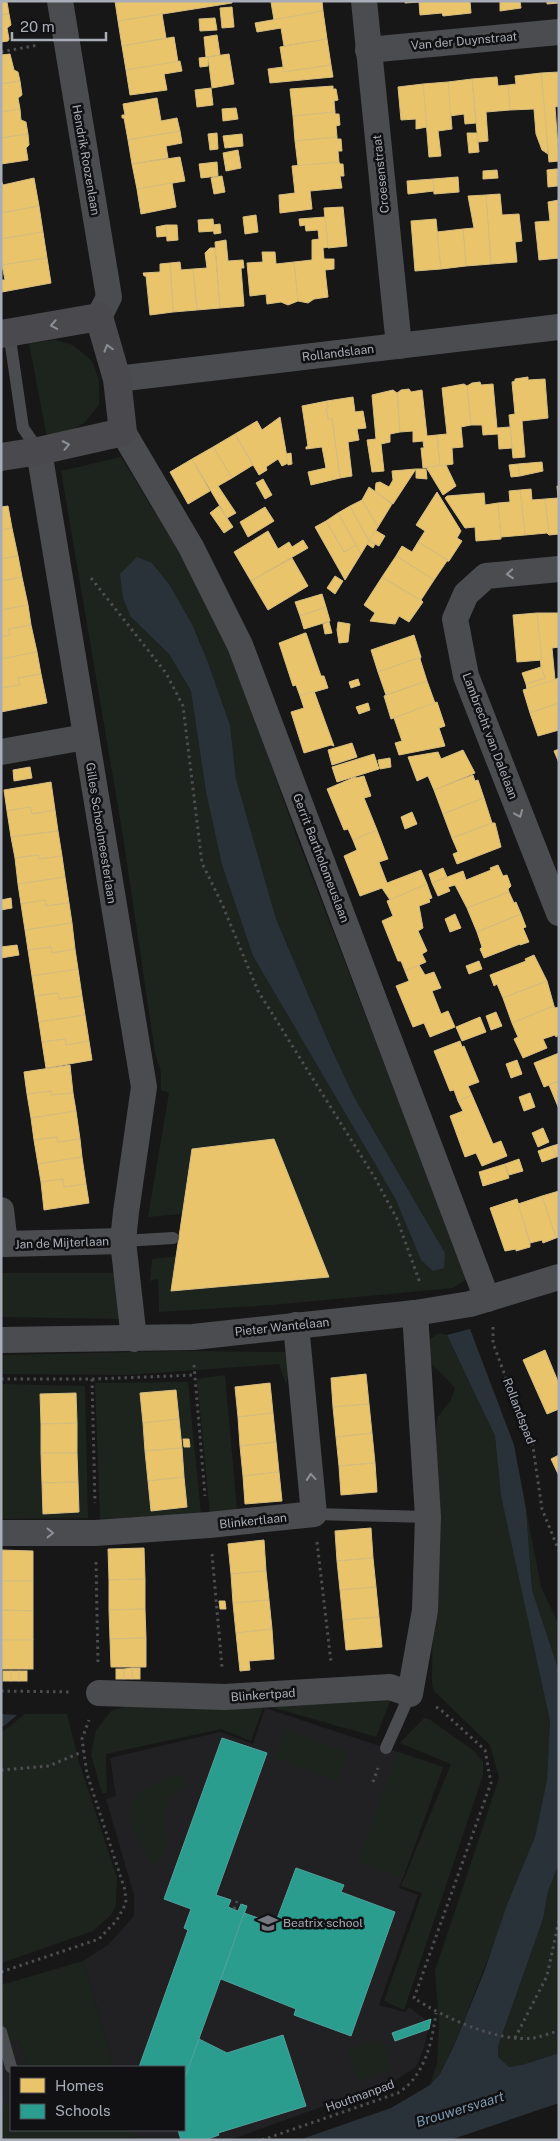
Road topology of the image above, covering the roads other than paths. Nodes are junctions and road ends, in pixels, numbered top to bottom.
1 (60, 1) edge
2 (364, 1) edge
3 (559, 32) edge
4 (368, 50) junction
5 (99, 317) junction
6 (559, 327) edge
7 (5, 333) edge
8 (399, 346) junction
9 (117, 379) junction
10 (123, 432) junction
11 (38, 451) junction
12 (1, 457) edge
13 (559, 569) edge
14 (85, 737) junction
15 (1, 752) edge
16 (559, 913) edge
17 (1, 1210) edge
18 (173, 1238) dead end
19 (124, 1241) junction
20 (559, 1277) edge
21 (487, 1299) junction
22 (422, 1311) junction
23 (296, 1325) junction
24 (134, 1338) junction
25 (1, 1340) edge
26 (314, 1514) junction
27 (428, 1517) junction
28 (1, 1533) edge
29 (99, 1693) road end
30 (410, 1694) junction
31 (386, 1748) dead end
32 (1, 2032) edge
33 (11, 2066) edge

1 - 5 street, Hendrik Roozenlaan
2 - 4 street, Croesenstraat
3 - 4 street, Van der Duynstraat
4 - 8 street, Croesenstraat
5 -> 7 street
9 -> 5 street
6 - 8 street, Rollandslaan
7 - 11 lane, Gilles Schoolmeesterlaan
8 - 9 street, Rollandslaan
9 - 10 street
11 -> 10 street
10 - 21 street, Gerrit Bartholomeuslaan
11 - 12 street
11 - 14 street, Gilles Schoolmeesterlaan
13 -> 16 street, Lambrecht van Dalelaan
14 - 15 street
14 - 19 street, Gilles Schoolmeesterlaan
17 - 19 street, Jan de Mijterlaan
18 - 19 lane
19 - 24 street, Gilles Schoolmeesterlaan
20 - 21 street, Pieter Wantelaan
21 - 22 street, Pieter Wantelaan
22 - 23 street, Pieter Wantelaan
22 - 27 street
23 - 24 street, Pieter Wantelaan
26 -> 23 street
24 - 25 street, Pieter Wantelaan
26 - 27 lane
28 -> 26 street, Blinkertlaan
27 - 30 street
29 - 30 street, Blinkertpad
30 - 31 lane
32 - 33 lane

